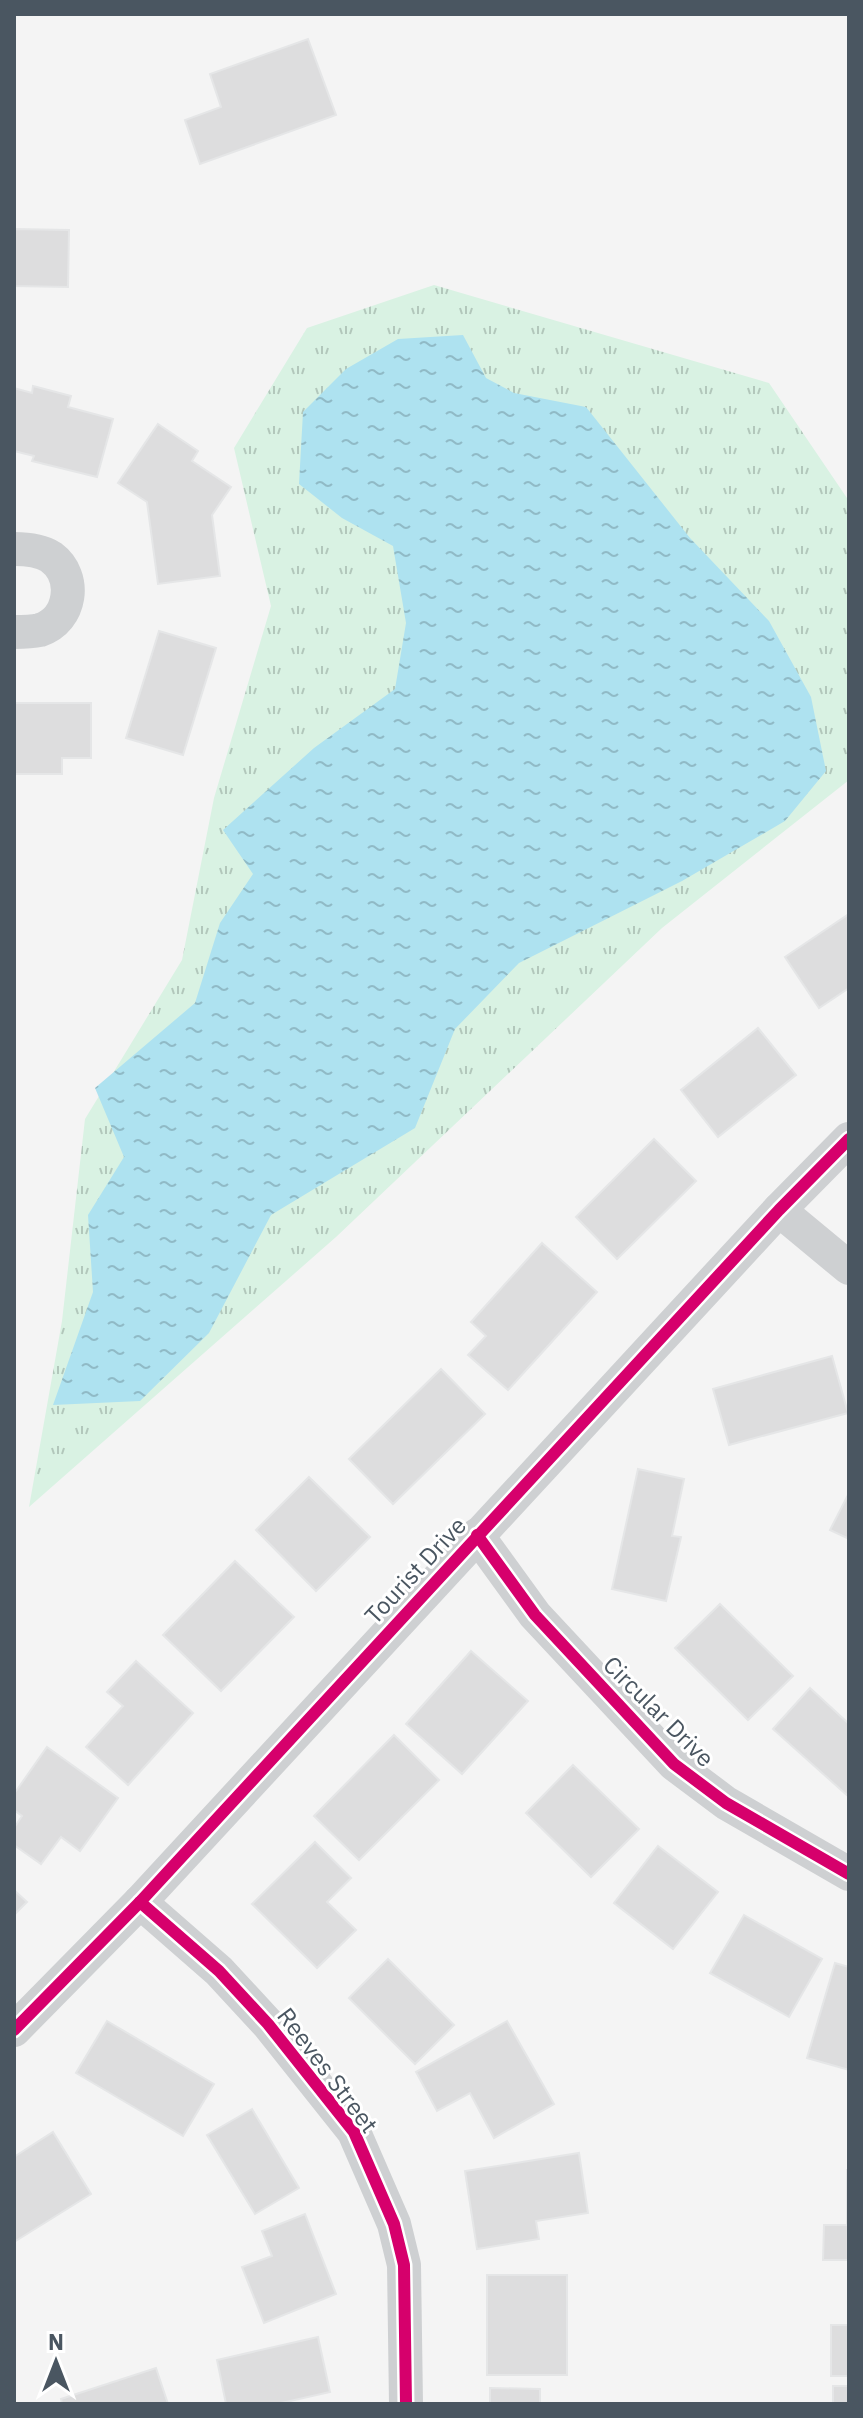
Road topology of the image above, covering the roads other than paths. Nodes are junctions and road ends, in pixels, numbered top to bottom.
1 (14, 549) edge
2 (14, 632) edge
3 (849, 1139) edge
4 (779, 1210) junction
5 (849, 1268) edge
6 (477, 1535) junction
7 (849, 1874) edge
8 (140, 1902) junction
9 (14, 2030) edge
10 (406, 2404) edge

1 - 2 street
3 - 4 street, Tourist Drive
4 - 5 street
4 - 6 street, Tourist Drive
6 - 7 street, Circular Drive
6 - 8 street, Tourist Drive
8 - 9 street, Tourist Drive
8 - 10 street, Reeves Street

